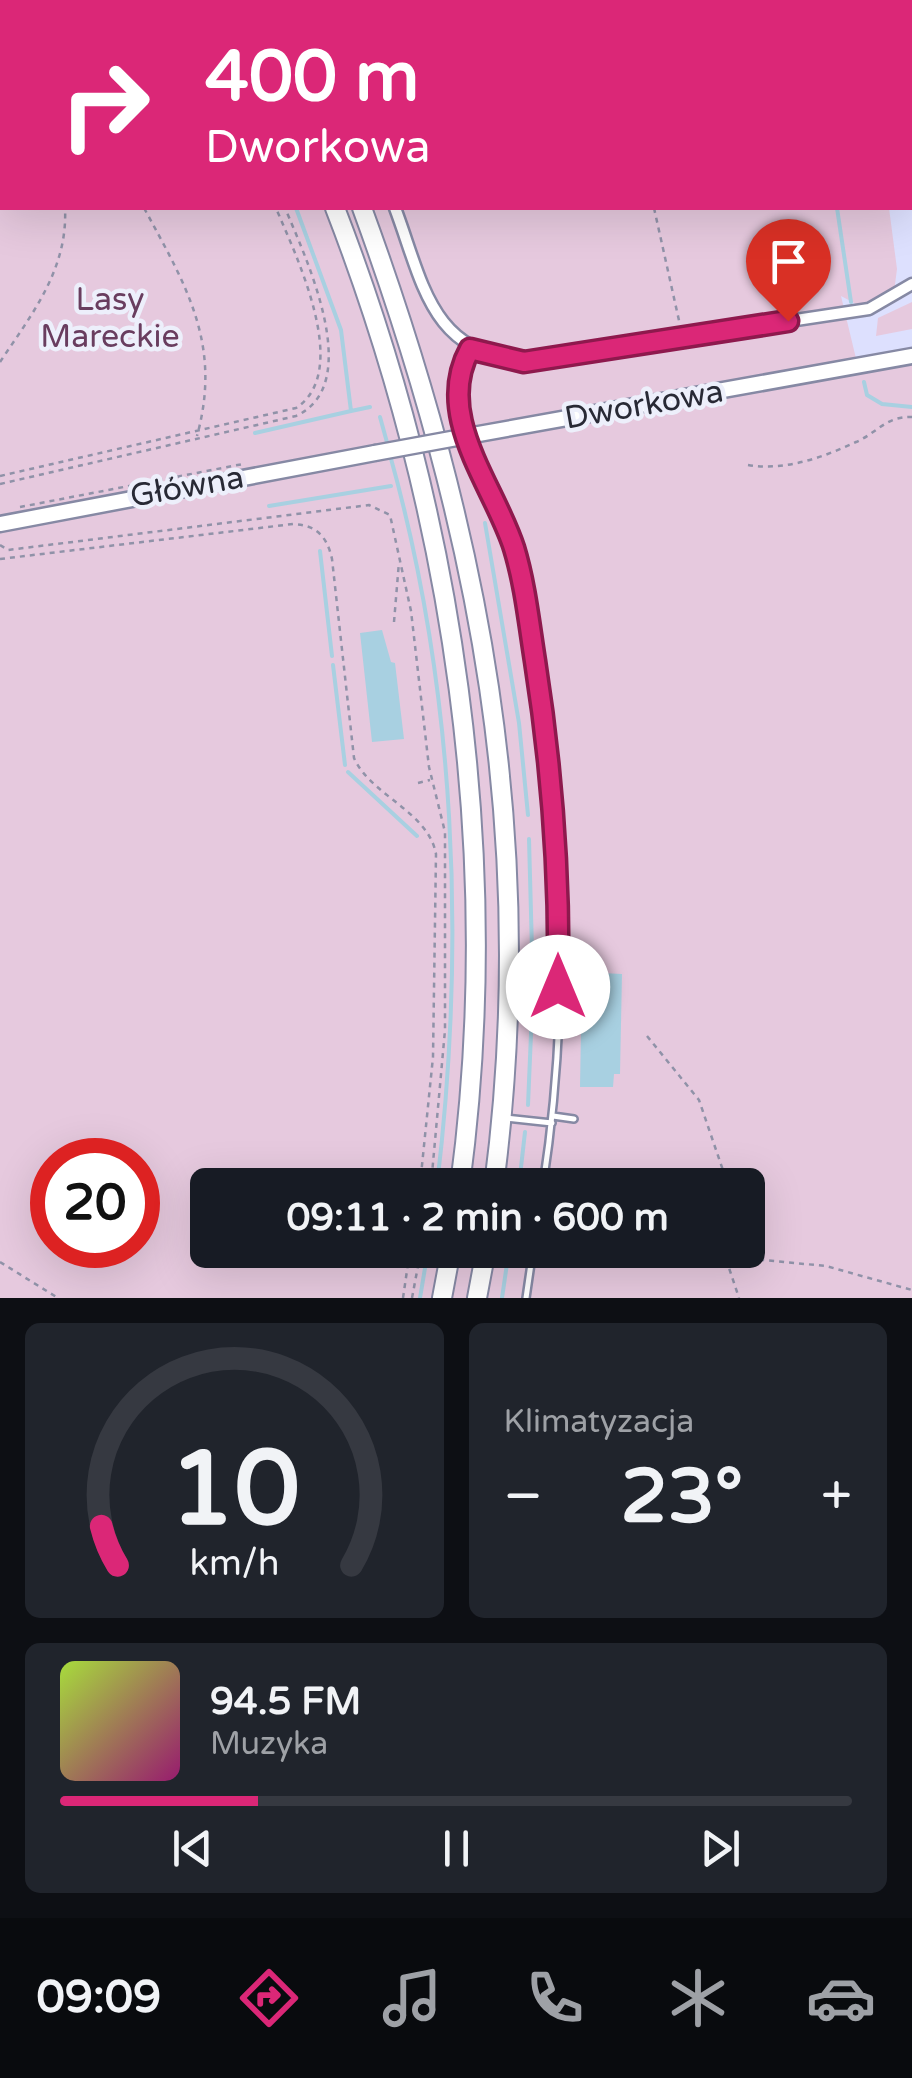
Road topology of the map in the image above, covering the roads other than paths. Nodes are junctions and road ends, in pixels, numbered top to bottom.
1 (336, 210) edge
2 (363, 210) edge
3 (396, 210) edge
4 (912, 284) edge
5 (470, 349) junction
6 (912, 356) edge
7 (375, 453) joint
8 (4, 517) edge
9 (502, 1117) junction
10 (574, 1118) dead end
11 (552, 1119) junction
12 (462, 1168) edge
13 (496, 1168) edge
14 (545, 1168) edge
15 (448, 1268) edge
16 (483, 1268) edge
17 (530, 1268) edge
18 (442, 1298) edge
19 (478, 1298) edge
20 (526, 1298) edge

1 - 12 highway
2 - 9 highway
3 - 5 street
4 - 5 street, Dworkowa
5 - 11 lane
6 - 7 street, Dworkowa, bridge
7 - 8 street, Główna
9 - 11 lane
9 - 13 highway
10 - 11 lane
11 - 14 lane
15 - 18 highway
16 - 19 highway
17 - 20 lane

